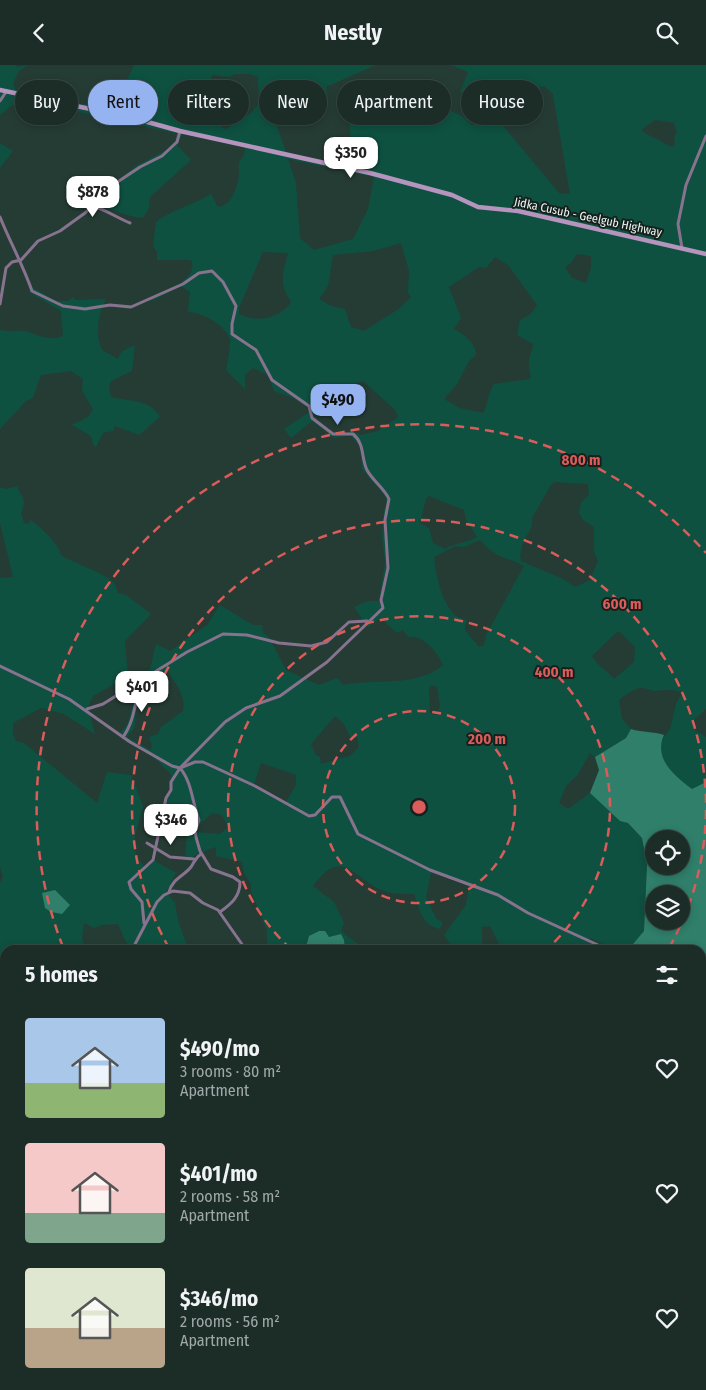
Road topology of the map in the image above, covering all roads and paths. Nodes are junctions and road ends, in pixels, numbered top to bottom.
1 (0, 90) edge
2 (6, 92) junction
3 (0, 101) edge
4 (180, 131) junction
5 (706, 136) edge
6 (92, 206) junction
7 (0, 217) edge
8 (130, 223) dead end
9 (682, 248) junction
10 (706, 254) edge
11 (21, 260) junction
12 (0, 305) edge
13 (367, 621) junction
14 (0, 666) edge
15 (142, 679) junction
16 (86, 709) junction
17 (123, 737) junction
18 (180, 768) junction
19 (147, 843) dead end
20 (155, 847) junction
21 (201, 853) junction
22 (194, 859) junction
23 (169, 892) junction
24 (220, 912) junction
25 (144, 923) junction
26 (134, 945) edge
27 (243, 945) edge
28 (598, 945) edge

1 - 2 street, Jidka Cusub - Geelgub Highway
2 - 3 street
2 - 4 street, Jidka Cusub - Geelgub Highway
4 - 6 street
4 - 9 street, Jidka Cusub - Geelgub Highway
5 - 9 street
6 - 8 street
6 - 11 street
7 - 11 street
9 - 10 street, Jidka Cusub - Geelgub Highway
11 - 12 street
11 - 13 street
13 - 15 street
13 - 18 street
14 - 16 street
15 - 16 street
15 - 17 street
16 - 17 street
17 - 18 street
18 - 20 street
18 - 21 street
18 - 28 street
19 - 20 street
20 - 22 street
20 - 25 street
21 - 22 street
21 - 24 street
22 - 23 street
23 - 24 street
23 - 25 street
24 - 27 street
25 - 26 street

